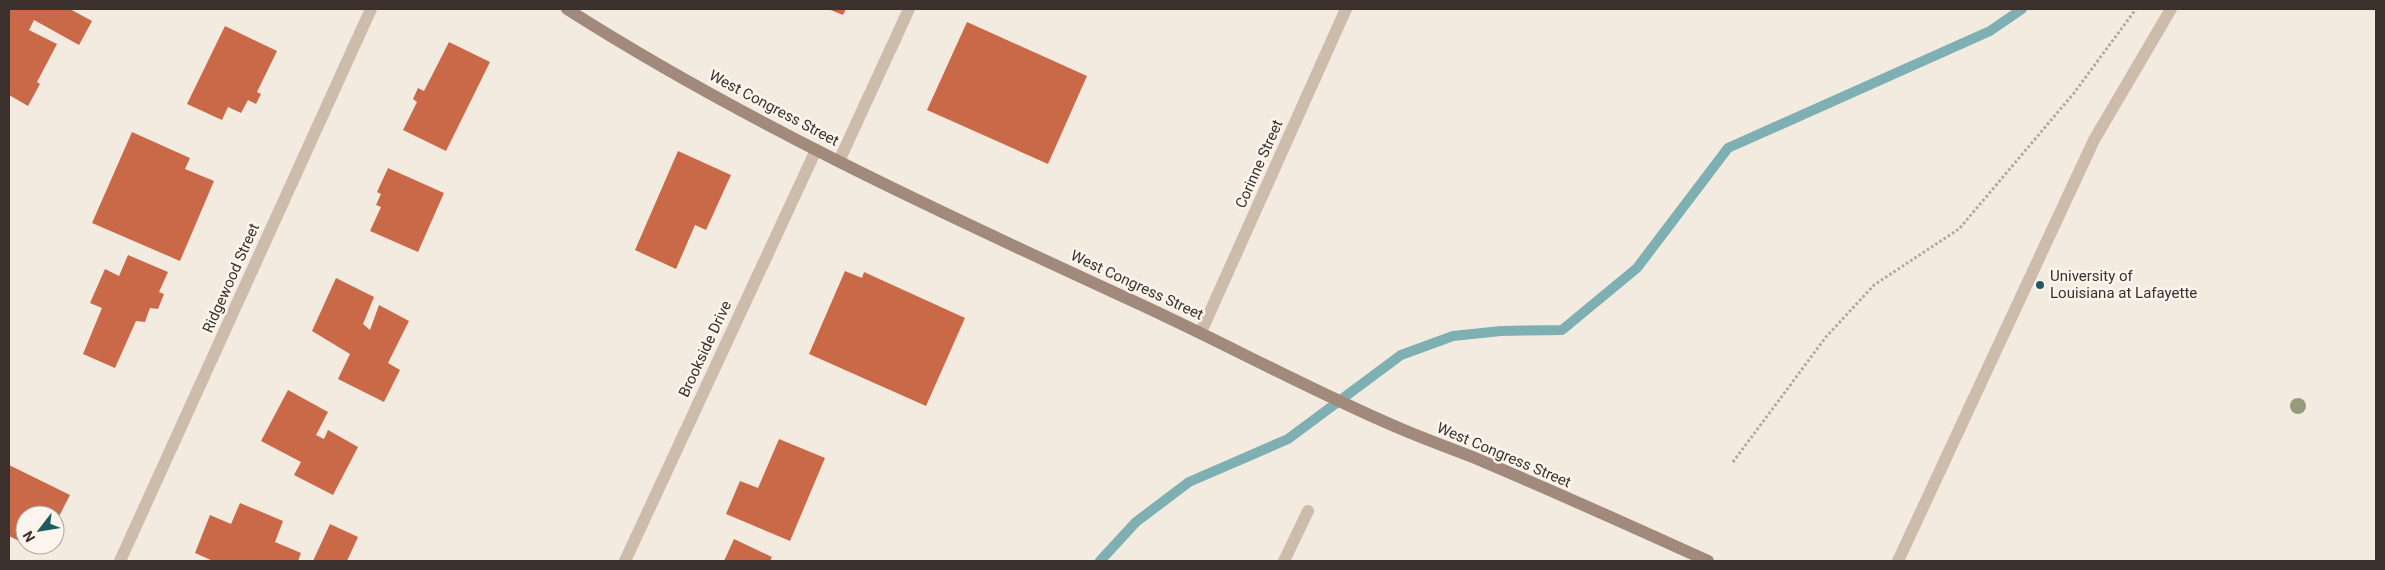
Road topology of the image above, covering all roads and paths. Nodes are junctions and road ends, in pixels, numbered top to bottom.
1 (371, 9) edge
2 (568, 9) edge
3 (909, 9) edge
4 (1346, 9) edge
5 (2136, 9) edge
6 (2171, 9) edge
7 (816, 150) junction
8 (840, 161) junction
9 (1202, 332) junction
10 (1733, 462) dead end
11 (1308, 512) dead end
12 (120, 561) edge
13 (625, 561) edge
14 (1284, 561) edge
15 (1708, 561) edge
16 (1898, 561) edge

1 - 12 street, Ridgewood Street
2 - 7 main road, West Congress Street
3 - 8 street
4 - 9 street, Corinne Street
5 - 10 path
6 - 16 street
7 - 8 main road, West Congress Street
7 - 13 street, Brookside Drive
8 - 9 main road, West Congress Street
9 - 15 main road, West Congress Street
11 - 14 street

